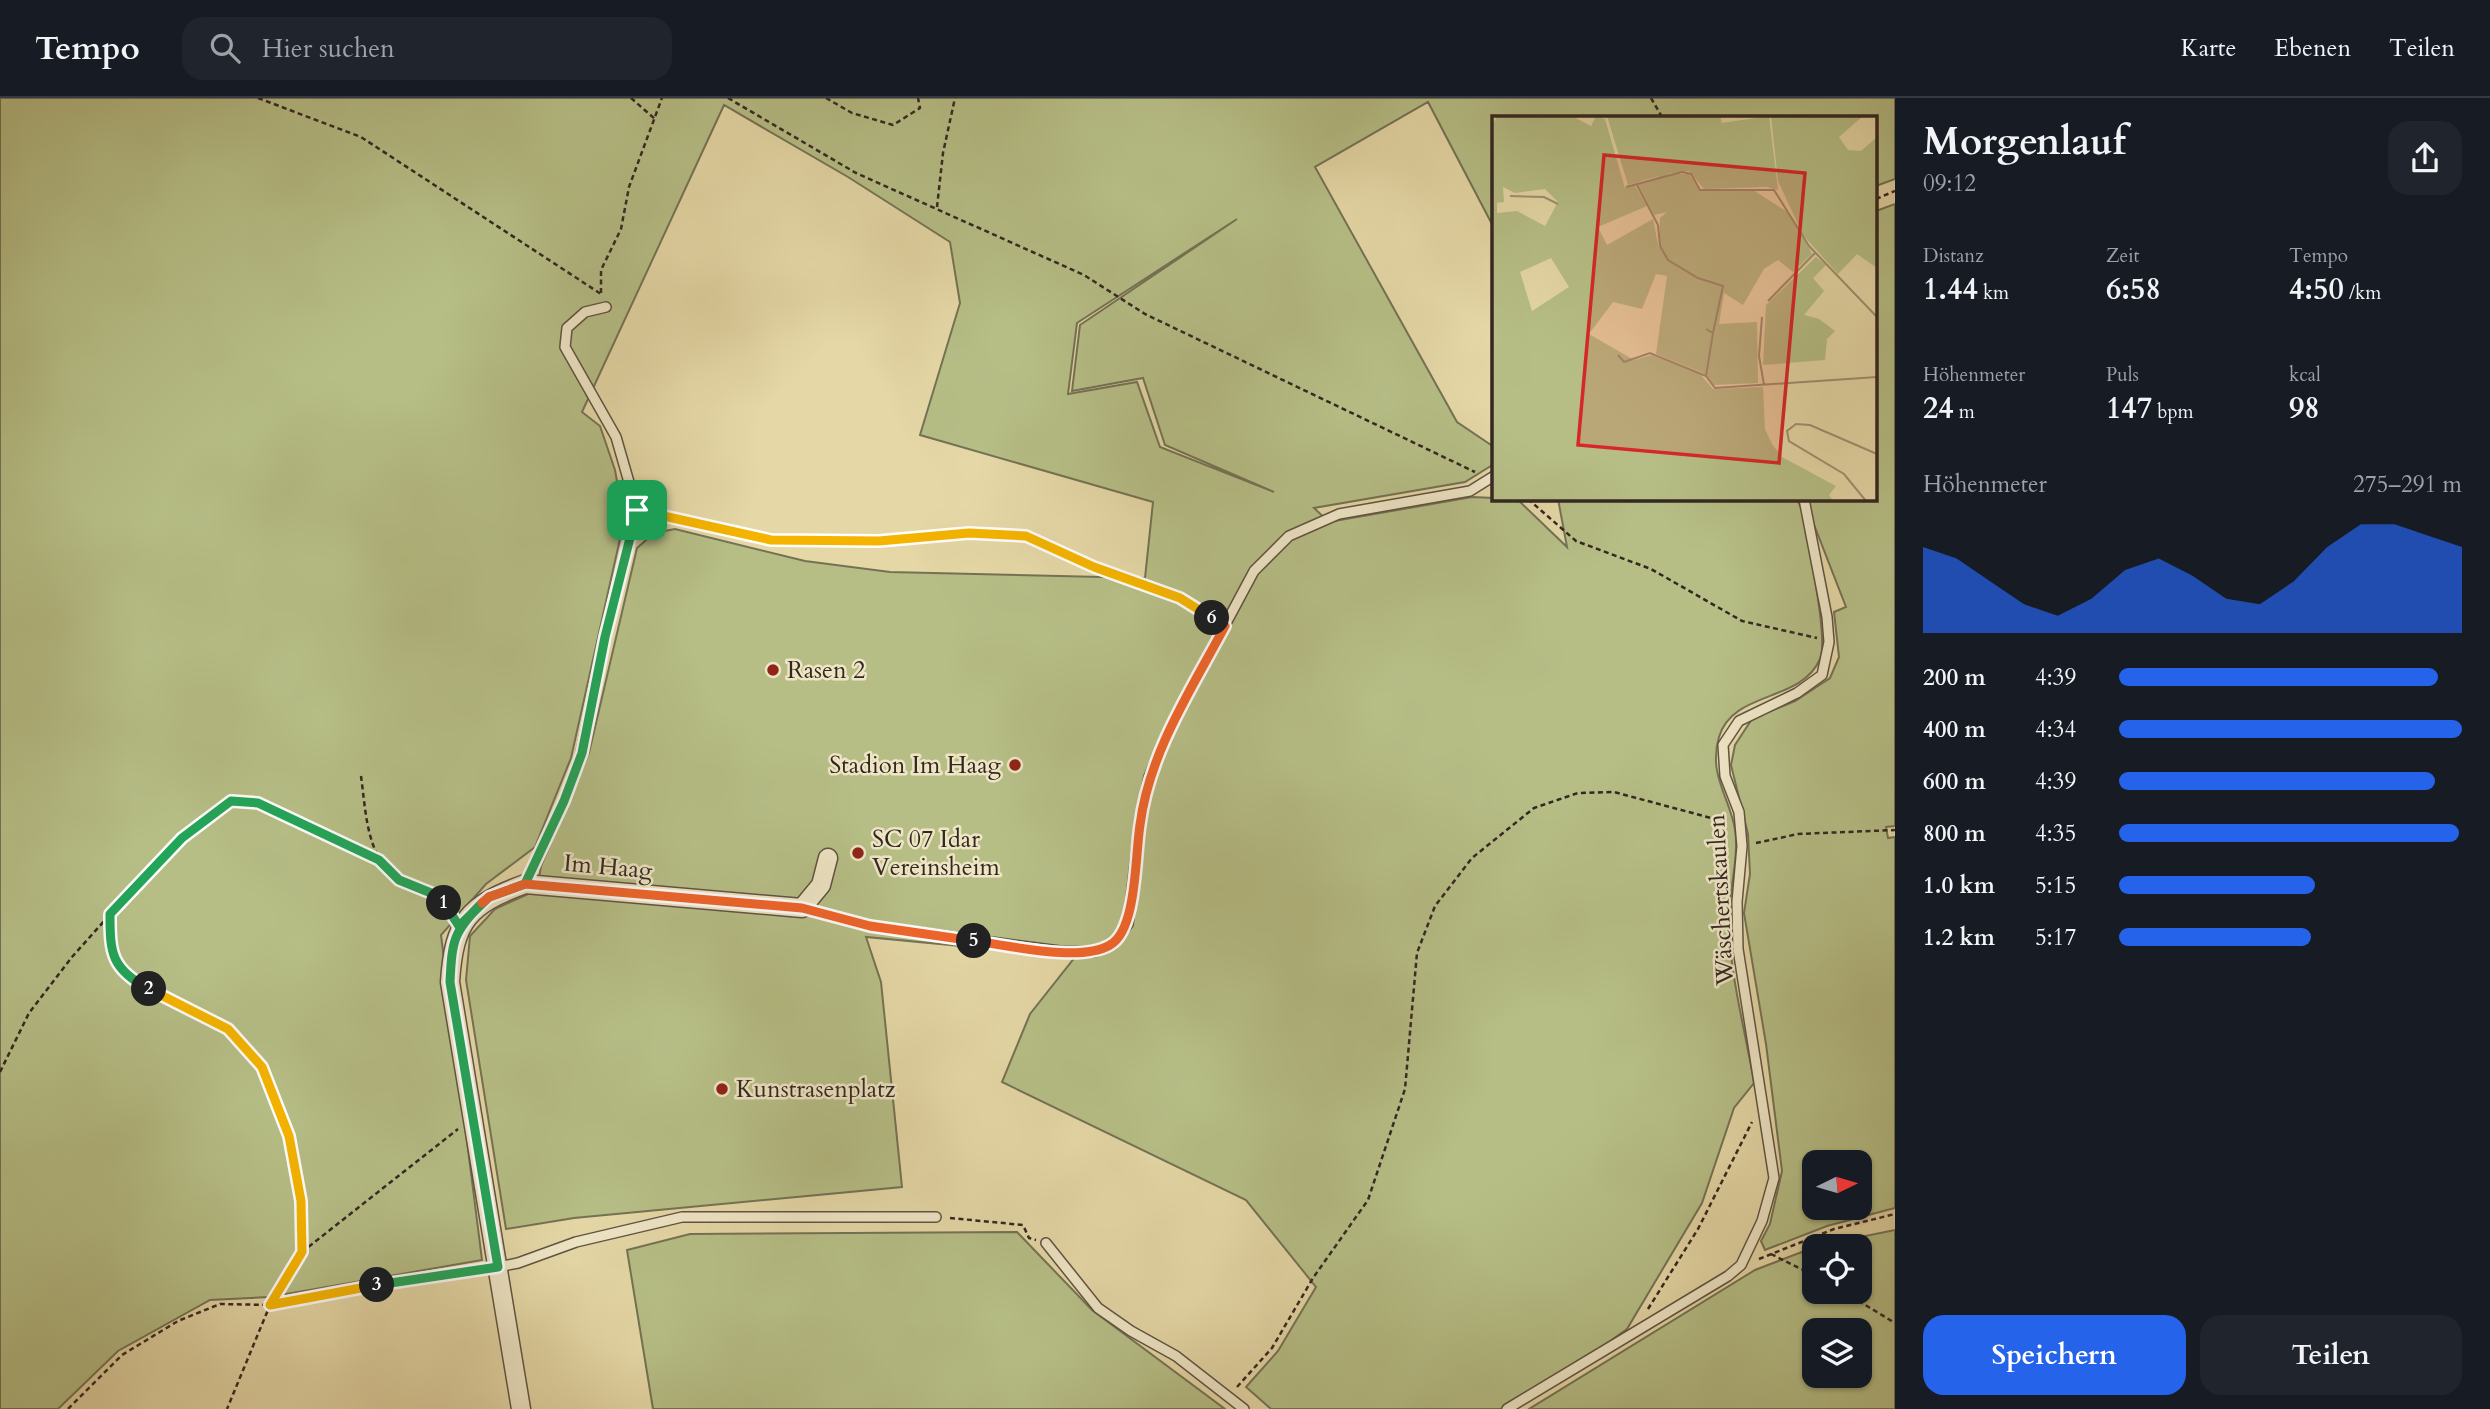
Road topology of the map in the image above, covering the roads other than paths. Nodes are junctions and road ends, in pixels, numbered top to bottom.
1 (606, 307) dead end
2 (1492, 478) edge
3 (1804, 500) edge
4 (828, 858) dead end
5 (525, 884) junction
6 (802, 908) junction
7 (936, 1217) road end
8 (1046, 1243) road end
9 (498, 1267) junction
10 (521, 1409) edge
11 (1244, 1409) edge
12 (1507, 1409) edge

1 - 5 lane
2 - 6 lane
3 - 12 lane, Wäschertskaulen
4 - 6 street
5 - 6 street, Im Haag
5 - 9 street, Im Haag
7 - 9 lane
8 - 11 lane
9 - 10 street

